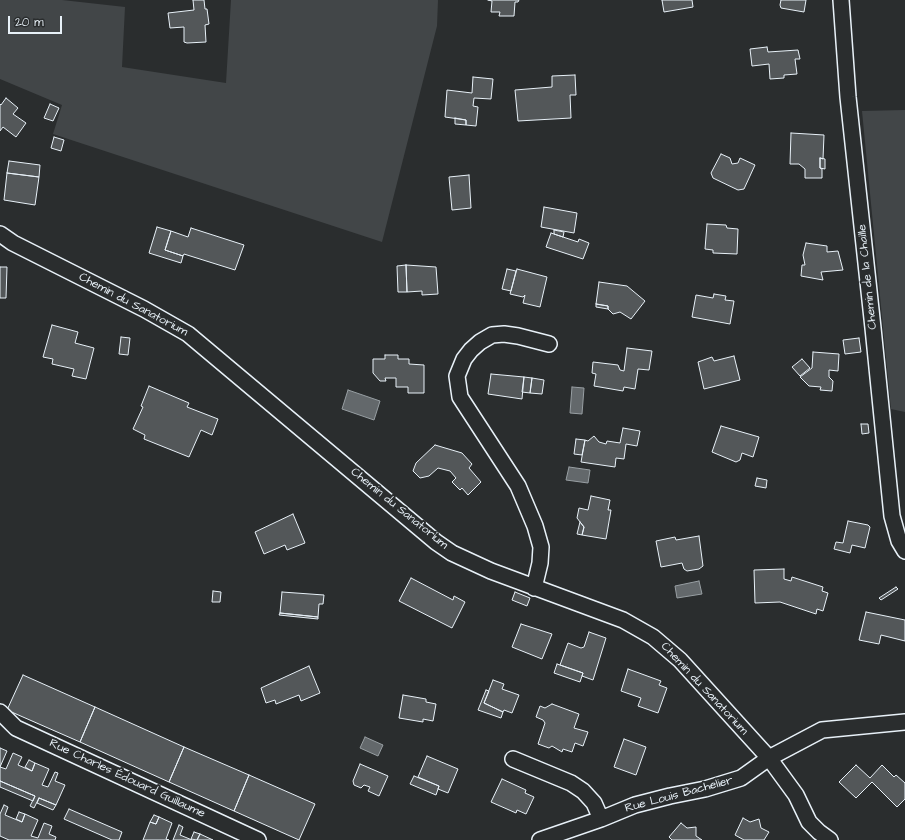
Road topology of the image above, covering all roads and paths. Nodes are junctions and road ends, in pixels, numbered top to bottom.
1 (841, 0) edge
2 (0, 234) edge
3 (549, 344) dead end
4 (905, 551) edge
5 (534, 588) junction
6 (0, 712) edge
7 (905, 722) edge
8 (769, 758) junction
9 (513, 759) dead end
10 (601, 819) junction
11 (258, 840) edge
12 (540, 840) edge
13 (830, 840) edge

1 - 4 street, Chemin de la Chaille
2 - 5 street, Chemin du Sanatorium
3 - 5 street
5 - 8 street, Chemin du Sanatorium
6 - 11 street, Rue Charles Édouard Guillaume
7 - 8 street, Rue Louis Bachelier
8 - 10 street, Rue Louis Bachelier
8 - 13 street, Chemin du Sanatorium
9 - 10 street
10 - 12 street, Rue Louis Bachelier

